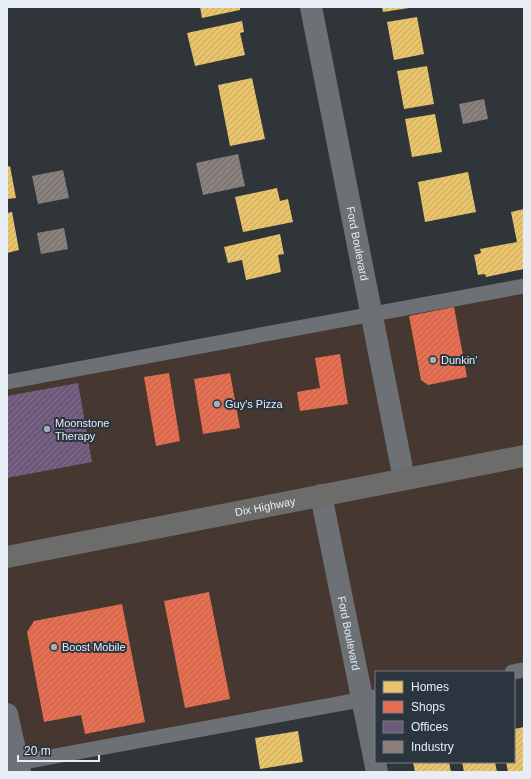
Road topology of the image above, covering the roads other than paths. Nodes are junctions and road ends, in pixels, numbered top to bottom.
1 (311, 7) edge
2 (524, 286) edge
3 (372, 315) junction
4 (7, 382) edge
5 (524, 456) edge
6 (404, 479) junction
7 (321, 495) junction
8 (7, 557) edge
9 (369, 698) edge
10 (7, 714) edge
11 (375, 754) edge
12 (15, 767) edge

1 - 3 street, Ford Boulevard
2 - 3 lane
3 - 4 lane
3 - 6 street, Ford Boulevard
5 - 6 main road, Dix Highway
6 - 7 main road, Dix Highway
7 - 8 main road, Dix Highway
7 - 9 street, Ford Boulevard
9 - 11 street, Ford Boulevard
9 - 12 lane
10 - 12 street

